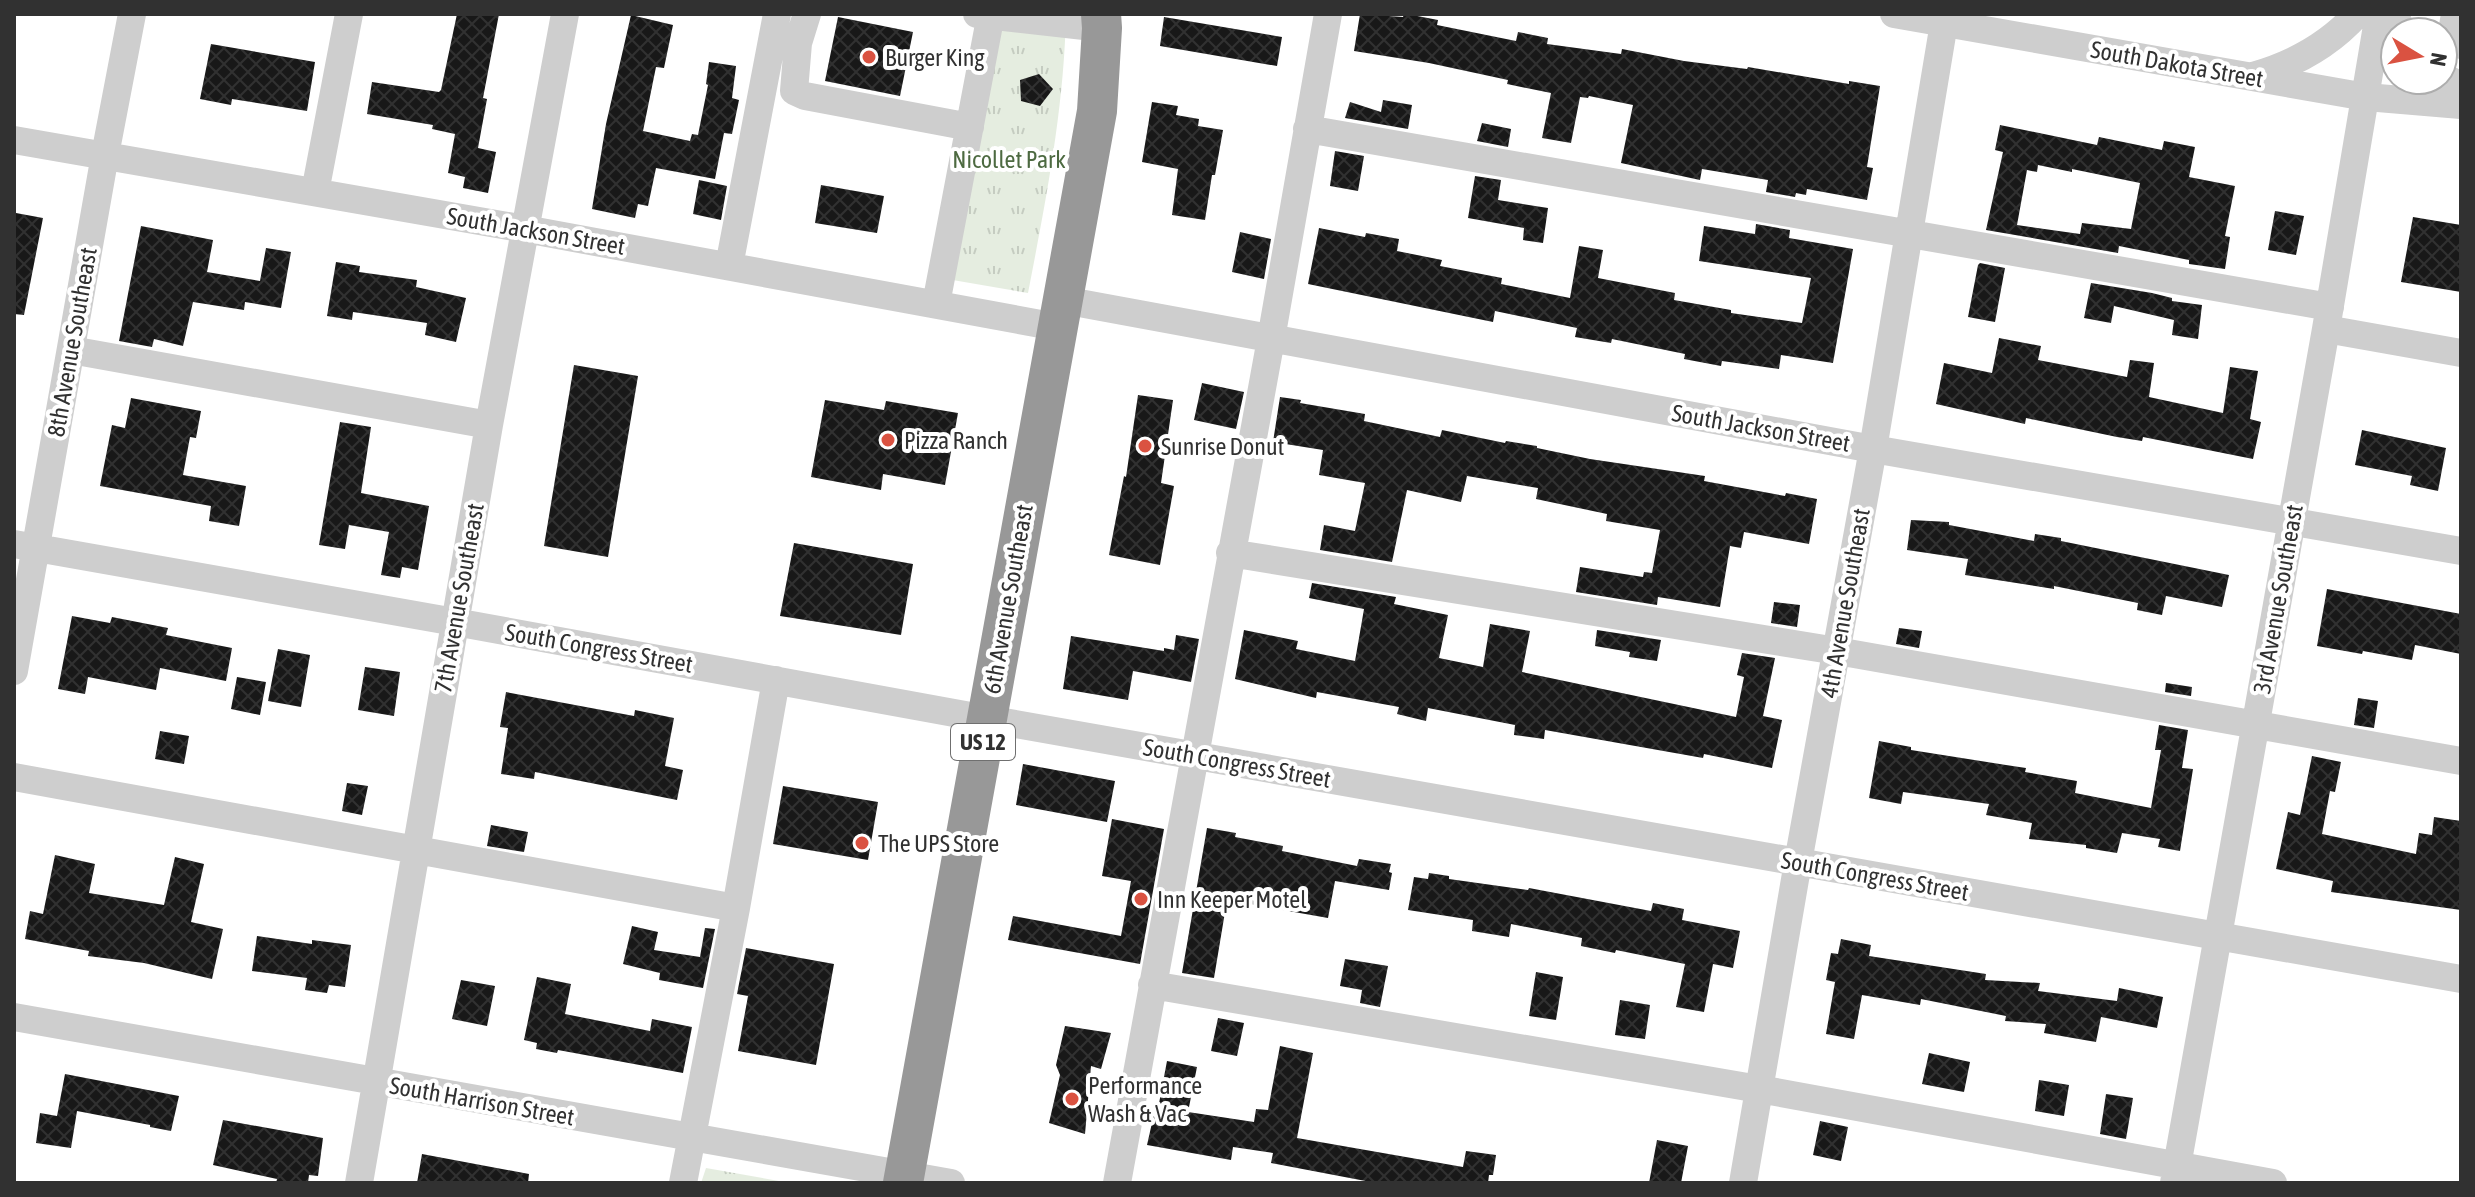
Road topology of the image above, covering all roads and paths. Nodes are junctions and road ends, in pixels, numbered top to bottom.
1 (132, 14) edge
2 (349, 14) edge
3 (565, 14) edge
4 (777, 14) edge
5 (807, 14) edge
6 (1328, 14) edge
7 (1894, 14) edge
8 (2357, 14) edge
9 (2379, 14) edge
10 (2455, 14) edge
11 (986, 15) edge
12 (1103, 22) edge
13 (1944, 23) junction
14 (2461, 45) edge
15 (2251, 77) junction
16 (2366, 97) junction
17 (2461, 105) edge
18 (970, 127) junction
19 (1307, 129) junction
20 (14, 140) edge
21 (105, 155) junction
22 (315, 192) junction
23 (525, 229) junction
24 (1908, 234) junction
25 (729, 266) junction
26 (936, 304) junction
27 (1060, 314) junction
28 (2328, 318) junction
29 (1271, 339) junction
30 (71, 350) junction
31 (2461, 353) edge
32 (489, 425) junction
33 (1873, 449) junction
34 (2292, 520) junction
35 (25, 546) edge
36 (2461, 551) edge
37 (1230, 553) junction
38 (455, 622) junction
39 (1837, 651) junction
40 (14, 671) edge
41 (776, 680) junction
42 (987, 719) junction
43 (2255, 725) junction
44 (1194, 756) junction
45 (2461, 761) edge
46 (14, 777) edge
47 (416, 849) junction
48 (1798, 862) junction
49 (736, 908) junction
50 (2219, 938) junction
51 (2461, 979) edge
52 (1152, 985) junction
53 (14, 1017) edge
54 (375, 1082) junction
55 (1759, 1089) junction
56 (691, 1137) junction
57 (2175, 1175) edge
58 (904, 1179) edge
59 (359, 1183) edge
60 (683, 1183) edge
61 (951, 1183) edge
62 (1117, 1183) edge
63 (1743, 1183) edge
64 (2273, 1183) edge

1 - 21 street, 8th Avenue Southeast
2 - 22 street
3 - 23 street, 7th Avenue Southeast
4 - 25 street
5 - 18 street
6 - 19 street
7 - 13 street, South Dakota Street
8 - 15 street
9 - 16 street, 3rd Avenue Southeast
10 - 14 street
11 - 12 street
11 - 18 street
12 - 27 highway, 6th Avenue Southeast / US 12
13 - 15 street, South Dakota Street
13 - 24 street, 4th Avenue Southeast
15 - 16 street, South Dakota Street
16 - 17 street, South Dakota Street
16 - 28 street, 3rd Avenue Southeast
18 - 26 street
19 - 24 street
19 - 29 street
20 - 21 street, South Jackson Street
21 - 22 street, South Jackson Street
21 - 30 street, 8th Avenue Southeast
22 - 23 street, South Jackson Street
23 - 25 street, South Jackson Street
23 - 32 street, 7th Avenue Southeast
24 - 28 street
24 - 33 street, 4th Avenue Southeast
25 - 26 street, South Jackson Street
26 - 27 street, South Jackson Street
27 - 29 street, South Jackson Street
27 - 42 highway, 6th Avenue Southeast / US 12
28 - 31 street
28 - 34 street, 3rd Avenue Southeast
29 - 33 street, South Jackson Street
29 - 37 street
30 - 32 street
30 - 35 street, 8th Avenue Southeast
32 - 38 street, 7th Avenue Southeast
33 - 34 street, South Jackson Street
33 - 39 street, 4th Avenue Southeast
34 - 36 street, South Jackson Street
34 - 43 street, 3rd Avenue Southeast
35 - 38 street, South Congress Street
35 - 40 street, 8th Avenue Southeast
37 - 39 street
37 - 44 street
38 - 41 street, South Congress Street
38 - 47 street, 7th Avenue Southeast
39 - 43 street
39 - 48 street, 4th Avenue Southeast
41 - 42 street, South Congress Street
41 - 49 street
42 - 44 street, South Congress Street
42 - 58 highway, 6th Avenue Southeast / US 12
43 - 45 street
43 - 50 street, 3rd Avenue Southeast
44 - 48 street, South Congress Street
44 - 52 street
46 - 47 street
47 - 49 street
47 - 54 street, 7th Avenue Southeast
48 - 50 street, South Congress Street
48 - 55 street, 4th Avenue Southeast
49 - 56 street
50 - 51 street, South Congress Street
50 - 57 street, 3rd Avenue Southeast
52 - 55 street
52 - 62 street
53 - 54 street, South Harrison Street
54 - 56 street, South Harrison Street
54 - 59 street, 7th Avenue Southeast
55 - 57 street
55 - 63 street, 4th Avenue Southeast
56 - 58 street, South Harrison Street
56 - 60 street
57 - 64 street
58 - 61 street, South Harrison Street

